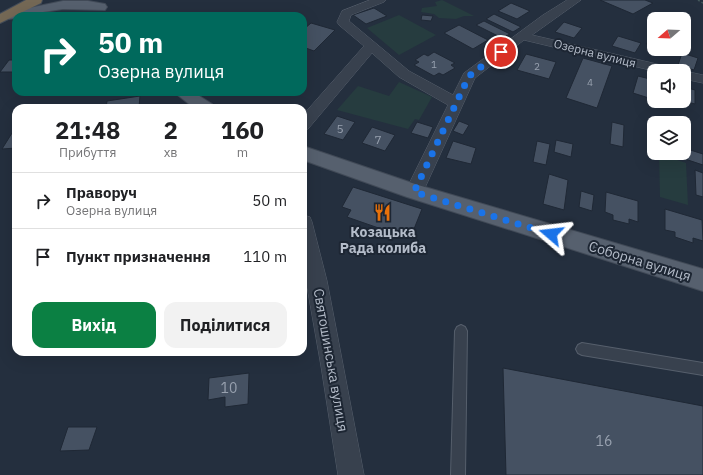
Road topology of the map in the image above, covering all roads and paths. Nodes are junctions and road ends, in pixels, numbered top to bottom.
1 (36, 0) edge
2 (380, 0) edge
3 (575, 0) edge
4 (698, 0) edge
5 (703, 3) edge
6 (101, 8) edge
7 (13, 12) edge
8 (26, 12) edge
9 (12, 13) edge
10 (12, 16) edge
11 (2, 18) edge
12 (522, 36) junction
13 (371, 46) junction
14 (647, 66) edge
15 (691, 76) edge
16 (703, 79) edge
17 (188, 96) edge
18 (456, 103) junction
19 (200, 104) edge
20 (307, 120) edge
21 (307, 154) edge
22 (414, 192) junction
23 (307, 239) edge
24 (703, 280) edge
25 (461, 331) dead end
26 (582, 349) dead end
27 (703, 369) edge
28 (351, 475) edge
29 (458, 475) edge

1 - 7 highway
2 - 13 street
3 - 12 street, Озерна вулиця
4 - 5 path
6 - 8 main road
9 - 11 highway
10 - 11 main road
12 - 14 street, Озерна вулиця
12 - 18 street, Озерна вулиця
13 - 18 street
13 - 20 street
15 - 16 street
17 - 19 main road
18 - 22 street, Озерна вулиця
21 - 22 main road, Соборна вулиця
22 - 24 main road, Соборна вулиця
23 - 28 street, Святошинська вулиця
25 - 29 lane
26 - 27 lane

